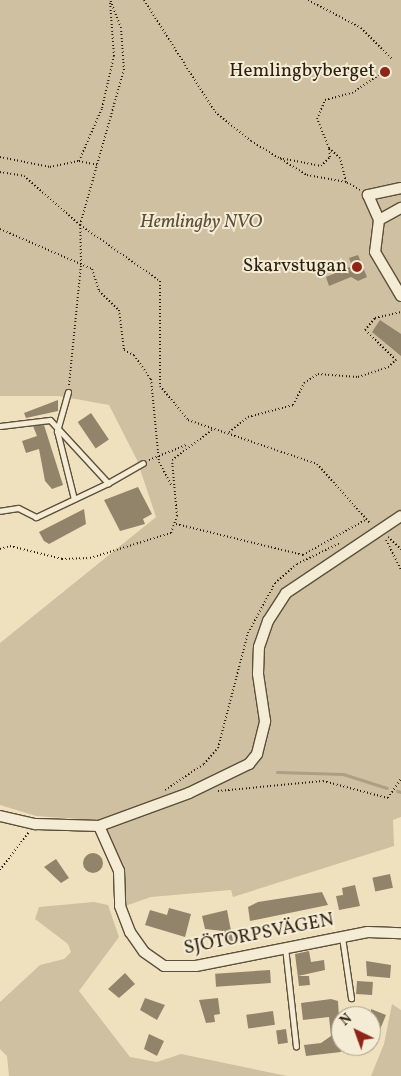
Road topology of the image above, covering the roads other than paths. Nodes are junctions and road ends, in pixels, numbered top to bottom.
1 (401, 188) edge
2 (401, 208) edge
3 (379, 220) junction
4 (401, 296) edge
5 (68, 392) road end
6 (0, 426) edge
7 (57, 432) junction
8 (142, 463) road end
9 (108, 483) junction
10 (74, 499) junction
11 (0, 511) edge
12 (401, 516) edge
13 (0, 816) edge
14 (99, 826) junction
15 (401, 933) edge
16 (342, 936) junction
17 (285, 947) junction
18 (351, 998) dead end
19 (296, 1046) dead end

1 - 3 street
2 - 3 street
3 - 4 street
5 - 7 lane
6 - 7 lane
7 - 9 lane
7 - 10 lane
8 - 9 lane
9 - 10 lane
10 - 11 lane
12 - 14 street
13 - 14 street
14 - 17 street, SJÖTORPSVÄGEN
15 - 16 street, SJÖTORPSVÄGEN
16 - 17 street, SJÖTORPSVÄGEN
16 - 18 lane
17 - 19 lane

